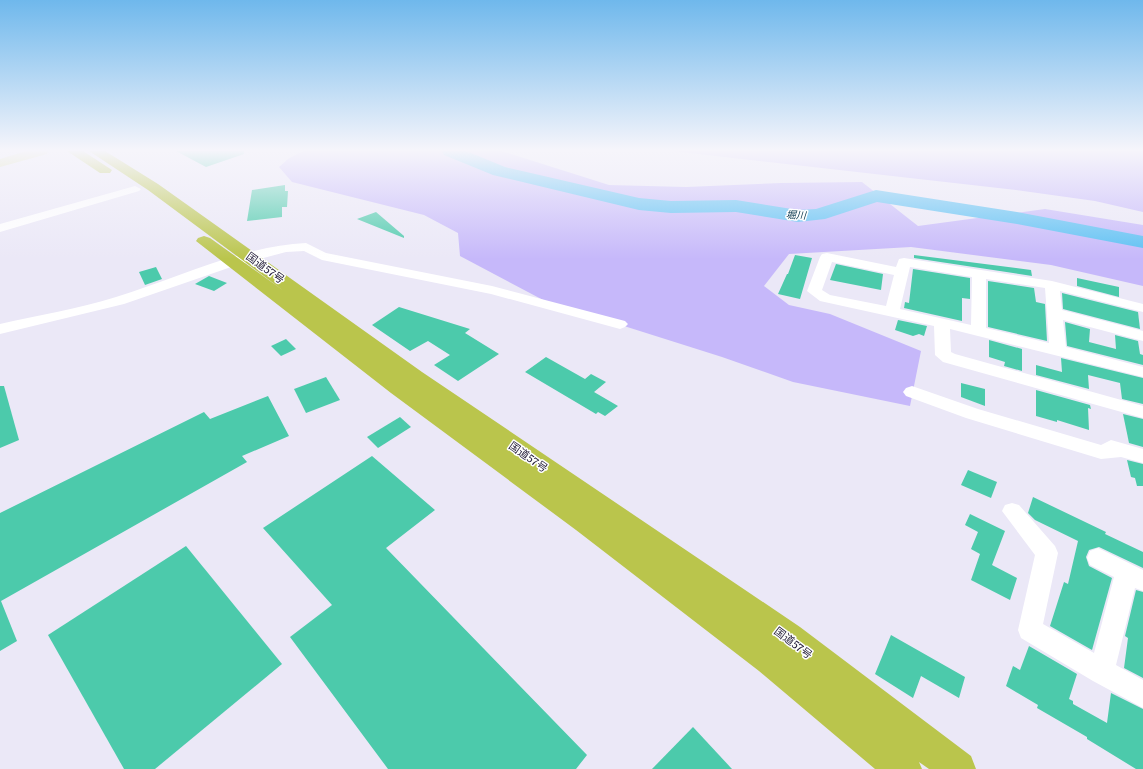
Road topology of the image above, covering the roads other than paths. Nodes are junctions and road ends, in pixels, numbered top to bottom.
1 (132, 187) edge
2 (154, 187) edge
3 (136, 189) junction
4 (0, 228) edge
5 (242, 260) junction
6 (902, 272) junction
7 (979, 274) junction
8 (1052, 286) junction
9 (1143, 308) edge
10 (892, 312) junction
11 (1054, 313) junction
12 (620, 324) dead end
13 (942, 324) junction
14 (0, 329) edge
15 (978, 332) junction
16 (1143, 336) edge
17 (1058, 350) junction
18 (1143, 372) edge
19 (912, 392) dead end
20 (934, 395) dead end
21 (1143, 412) edge
22 (1121, 450) junction
23 (1143, 456) edge
24 (1012, 511) dead end
25 (1098, 558) dead end
26 (1135, 577) edge
27 (1102, 672) junction
28 (1143, 695) edge
29 (904, 769) edge
30 (958, 769) edge

1 - 3 highway, 国道57号
2 - 5 highway, 国道57号
3 - 4 street
3 - 5 highway, 国道57号
5 - 12 street
5 - 14 street
5 - 29 highway, 国道57号
5 - 30 highway, 国道57号
6 - 7 street
6 - 10 street
6 - 10 street
7 - 8 street
7 - 15 street
8 - 9 street
8 - 11 street
10 - 13 street
11 - 16 street
11 - 17 street
13 - 15 street
13 - 21 street
15 - 17 street
17 - 18 street
19 - 22 street
20 - 22 street
22 - 23 street
24 - 27 street
25 - 26 street
26 - 27 street
27 - 28 street

